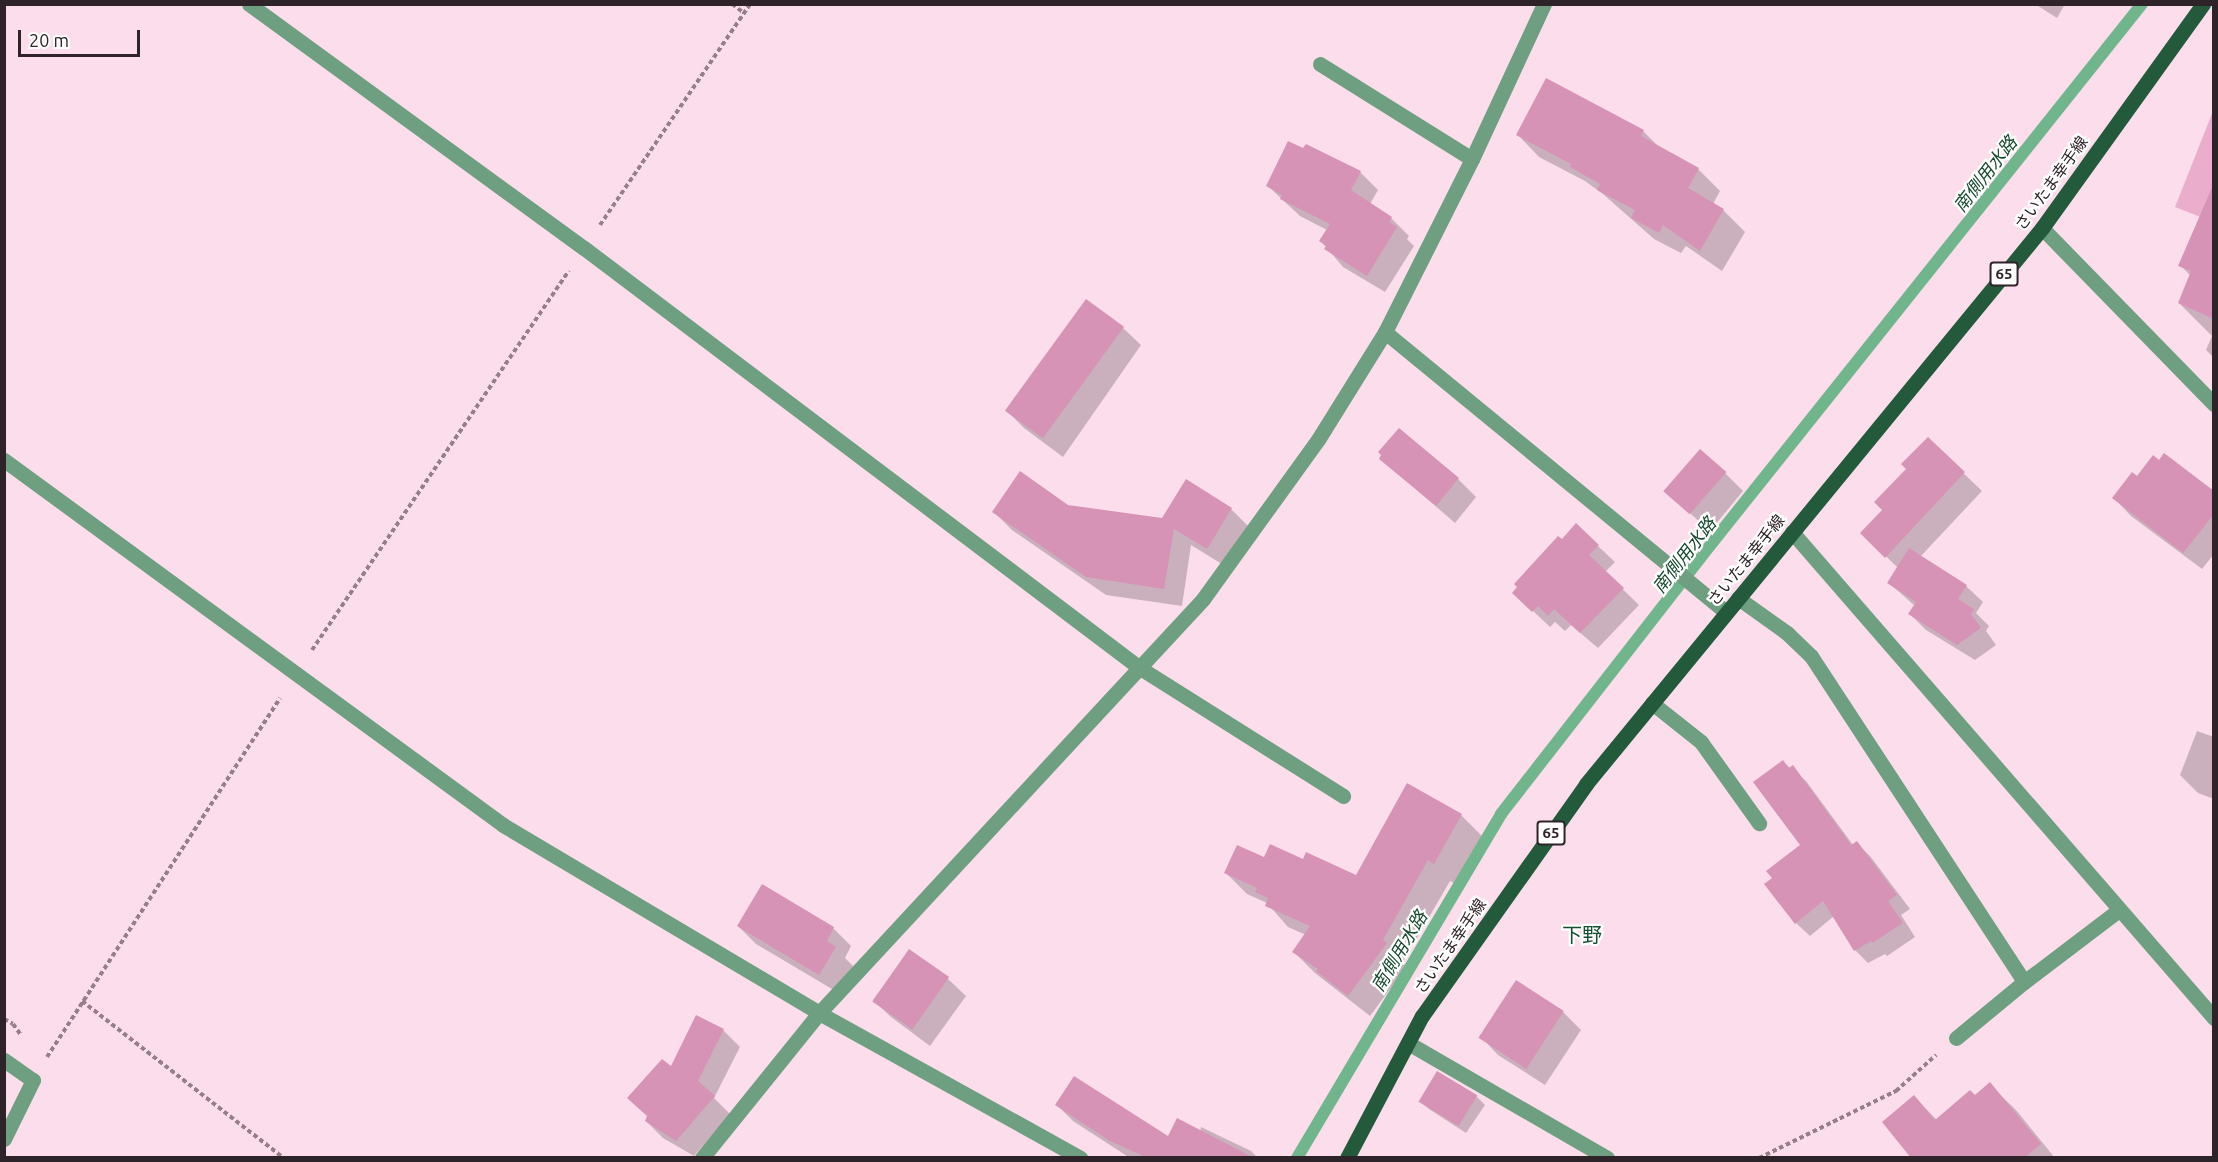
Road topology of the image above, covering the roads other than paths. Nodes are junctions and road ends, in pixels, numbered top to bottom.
1 (249, 4) edge
2 (1544, 4) edge
3 (2203, 4) edge
4 (1320, 64) dead end
5 (1472, 159) junction
6 (2042, 228) junction
7 (1385, 332) junction
8 (2214, 404) edge
9 (4, 460) edge
10 (1792, 532) junction
11 (1738, 597) junction
12 (1726, 612) junction
13 (1140, 668) junction
14 (1652, 703) junction
15 (1342, 796) dead end
16 (1758, 823) dead end
17 (2119, 910) junction
18 (2024, 982) junction
19 (819, 1013) junction
20 (2214, 1018) edge
21 (1956, 1038) road end
22 (1408, 1043) junction
23 (4, 1060) edge
24 (4, 1139) edge
25 (702, 1158) edge
26 (1081, 1158) edge
27 (1347, 1158) edge
28 (1607, 1158) edge

1 - 13 street
2 - 5 street
3 - 6 main road, さいたま幸手線 / 65
4 - 5 street
5 - 7 street
6 - 8 street
6 - 10 main road, さいたま幸手線 / 65
7 - 12 street
7 - 13 street
9 - 19 street
10 - 11 main road, さいたま幸手線 / 65
10 - 17 street
11 - 12 main road, さいたま幸手線 / 65
11 - 18 street
12 - 14 main road, さいたま幸手線 / 65
13 - 15 street
13 - 19 street
14 - 16 street
14 - 22 main road, さいたま幸手線 / 65
17 - 18 street
17 - 20 street
18 - 21 street
19 - 25 street
19 - 26 street
22 - 27 main road, さいたま幸手線 / 65
22 - 28 street
23 - 24 street

